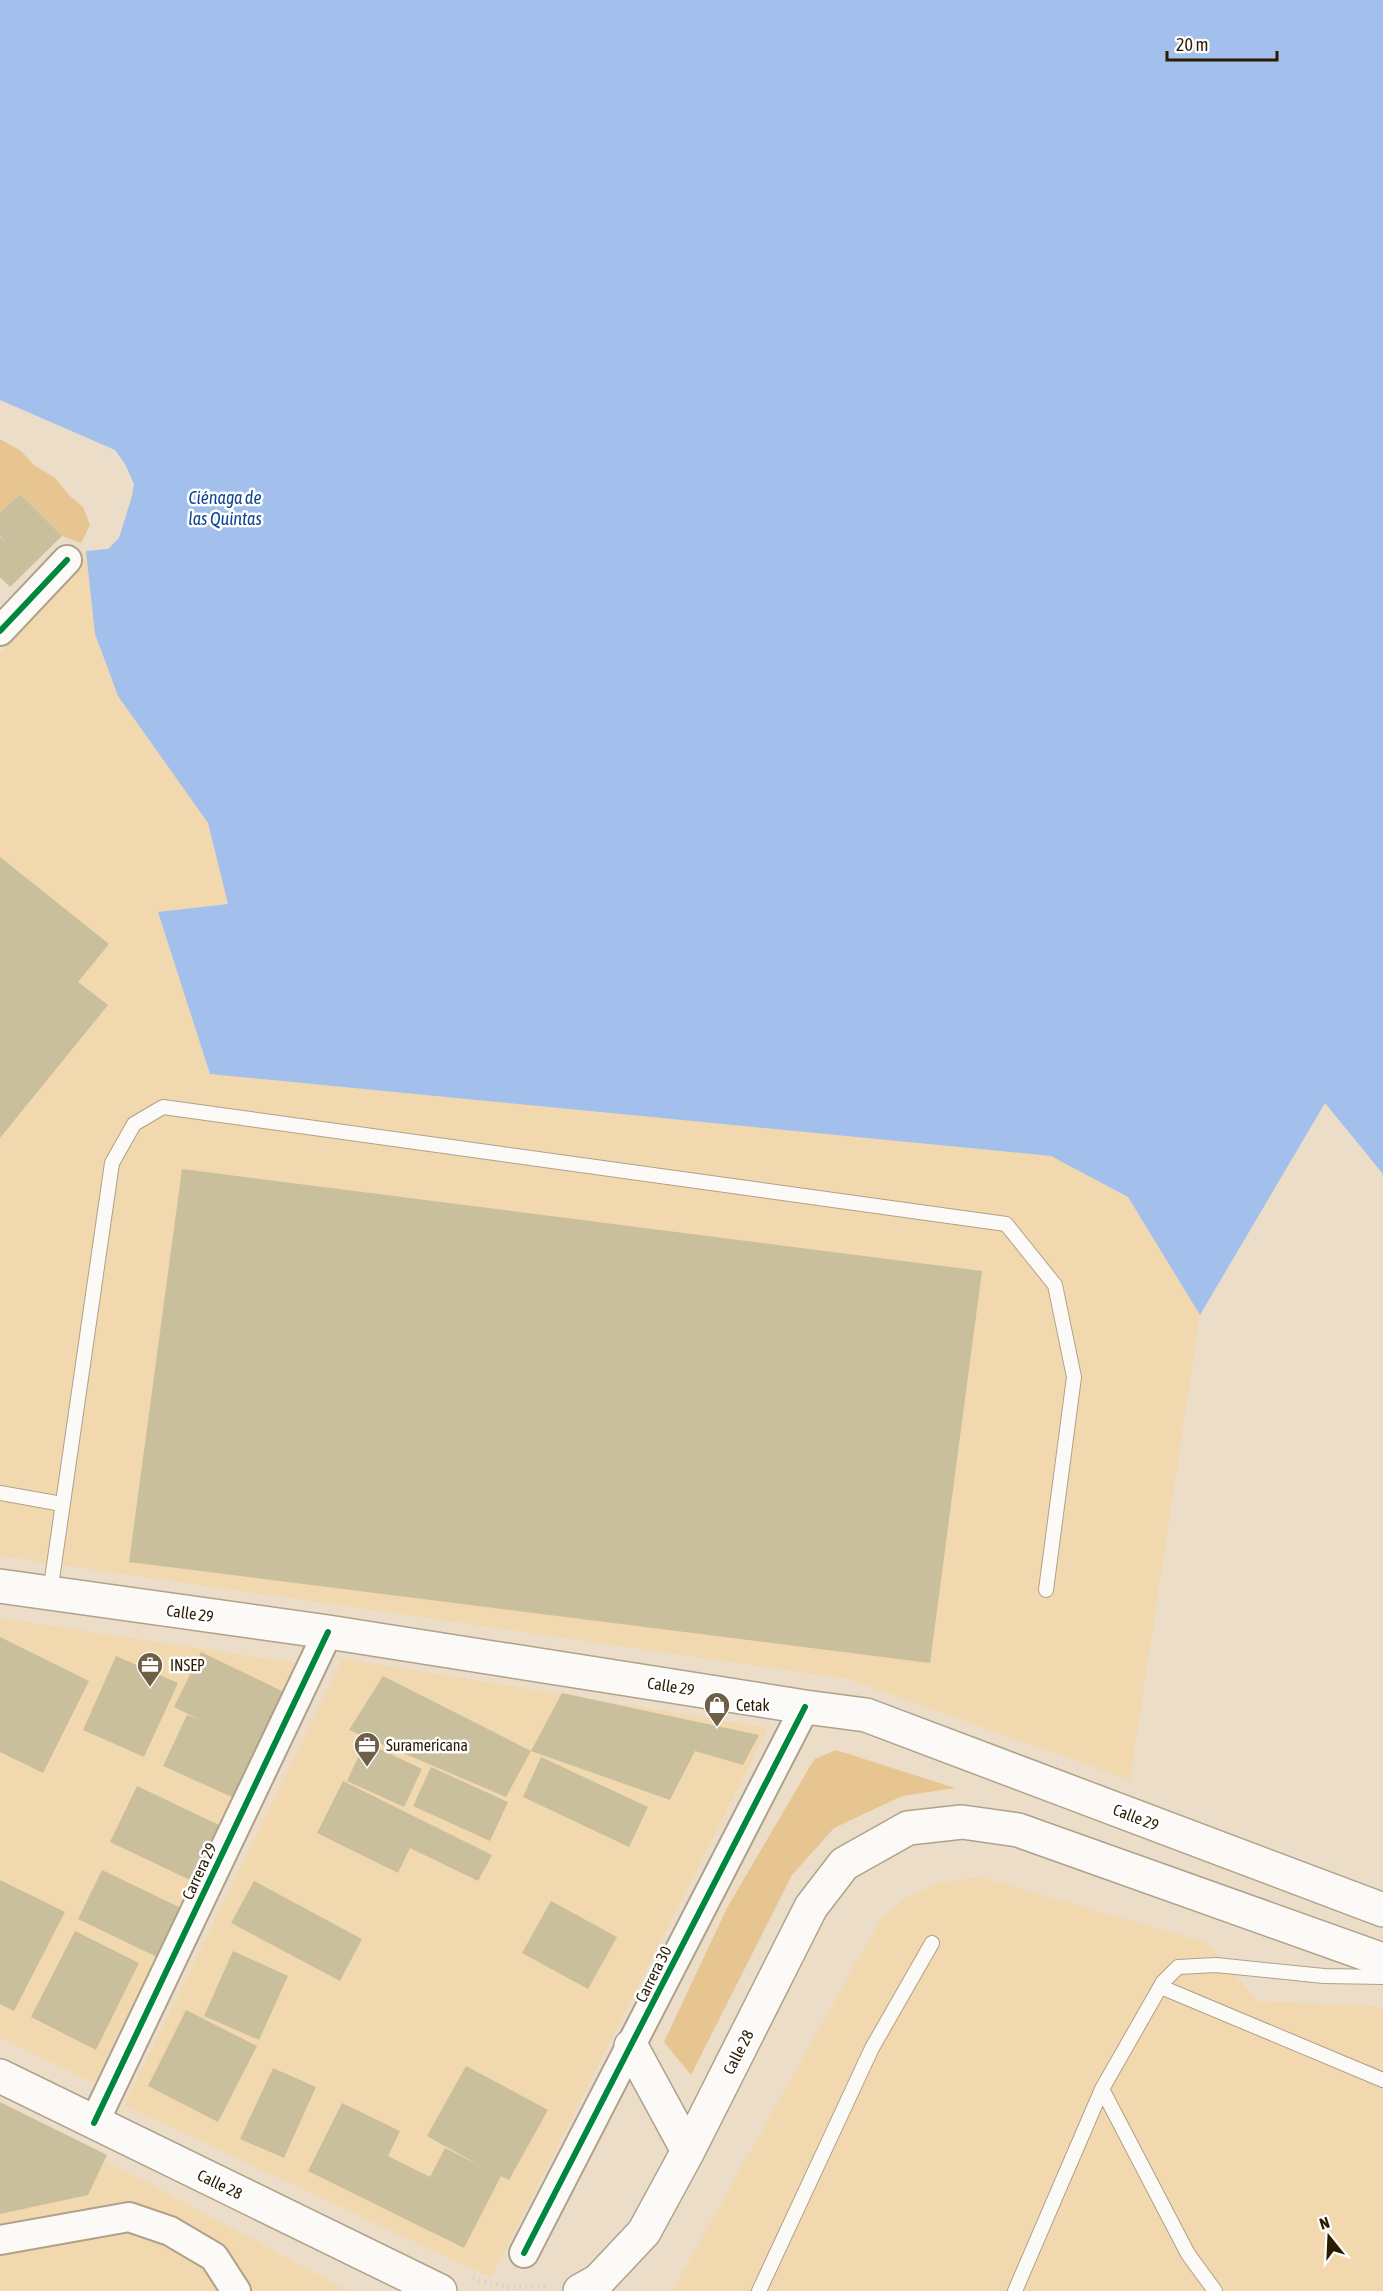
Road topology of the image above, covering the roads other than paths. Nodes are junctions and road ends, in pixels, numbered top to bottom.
1 (67, 560) dead end
2 (0, 631) edge
3 (0, 1493) edge
4 (62, 1504) junction
5 (0, 1586) edge
6 (1046, 1590) dead end
7 (50, 1593) junction
8 (328, 1632) junction
9 (805, 1707) junction
10 (1383, 1911) edge
11 (932, 1943) dead end
12 (1383, 1960) edge
13 (1383, 1977) edge
14 (1161, 1987) junction
15 (631, 2046) junction
16 (0, 2076) edge
17 (1383, 2080) edge
18 (1102, 2089) junction
19 (94, 2123) junction
20 (688, 2151) junction
21 (0, 2240) edge
22 (524, 2253) dead end
23 (452, 2283) edge
24 (565, 2287) edge
25 (236, 2291) edge
26 (759, 2291) edge
27 (1015, 2291) edge
28 (1215, 2291) edge

1 - 2 street
3 - 4 lane
4 - 6 lane
4 - 7 lane
5 - 7 main road, Calle 29
7 - 8 main road, Calle 29
8 - 9 main road, Calle 29
8 - 19 street, Carrera 29
9 - 10 main road, Calle 29
9 - 15 street, Carrera 30
11 - 26 lane
12 - 20 main road, Calle 28
13 - 14 lane
14 - 17 lane
14 - 18 lane
15 - 20 main road
15 - 22 street, Carrera 30
16 - 19 main road, Calle 28
18 - 27 lane
18 - 28 lane
19 - 23 main road, Calle 28
20 - 24 main road, Calle 28
21 - 25 street

